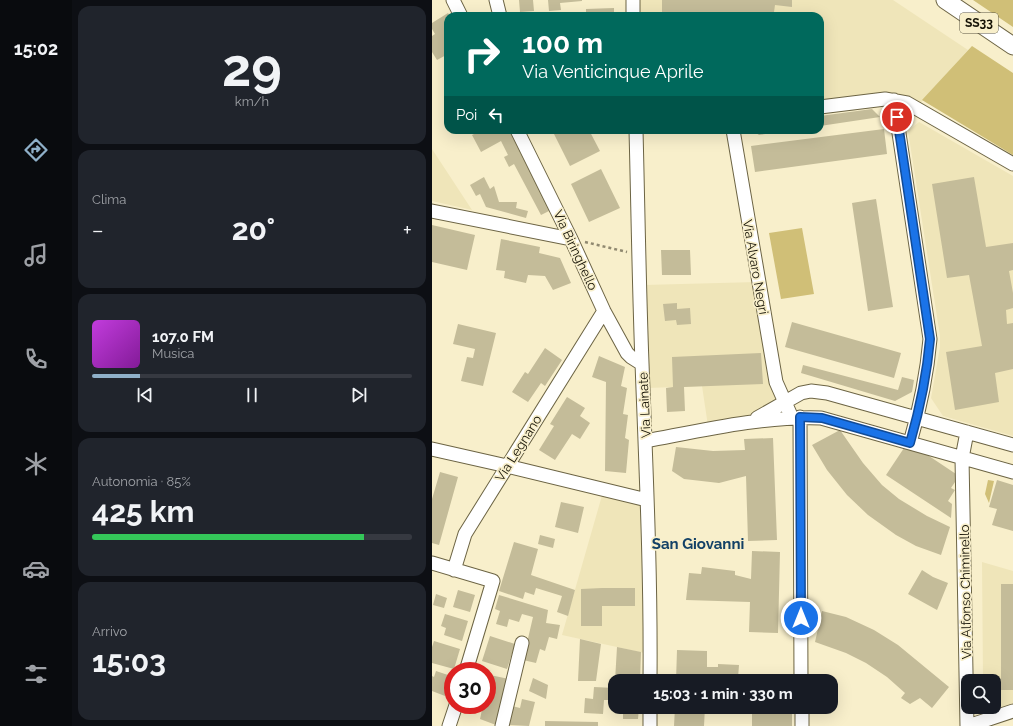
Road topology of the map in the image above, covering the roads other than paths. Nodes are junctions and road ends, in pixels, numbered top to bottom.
1 (453, 0) edge
2 (496, 0) edge
3 (633, 0) edge
4 (945, 0) edge
5 (459, 12) edge
6 (499, 12) edge
7 (633, 12) edge
8 (1013, 46) edge
9 (894, 100) junction
10 (824, 107) edge
11 (519, 134) edge
12 (636, 134) edge
13 (734, 134) edge
14 (1013, 164) edge
15 (432, 211) edge
16 (571, 239) junction
17 (604, 311) junction
18 (642, 364) junction
19 (801, 393) junction
20 (785, 402) junction
21 (799, 418) junction
22 (917, 418) junction
23 (745, 422) junction
24 (967, 432) junction
25 (646, 440) junction
26 (910, 443) junction
27 (1013, 445) edge
28 (432, 449) edge
29 (962, 458) junction
30 (507, 466) junction
31 (1013, 472) edge
32 (647, 500) junction
33 (432, 563) edge
34 (454, 570) junction
35 (522, 642) dead end
36 (469, 662) edge
37 (650, 674) edge
38 (801, 674) edge
39 (1013, 711) edge
40 (453, 714) edge
41 (650, 714) edge
42 (802, 714) edge
43 (449, 726) edge
44 (502, 726) edge
45 (650, 726) edge
46 (802, 726) edge
47 (968, 726) edge

1 - 5 street
2 - 6 street
3 - 7 street
4 - 8 main road, SS33
9 - 10 street
9 - 14 street
9 - 22 street
11 - 16 street, Via Biringhello
12 - 18 street, Via Lainate
13 - 20 street, Via Alvaro Negri
15 - 16 street
16 - 17 street, Via Biringhello
17 - 18 street, Via Biringhello
17 - 30 street, Via Legnano
18 - 25 street, Via Lainate
19 - 20 street
19 - 21 street
19 - 22 street
20 - 21 street, Via Alvaro Negri
20 - 23 street
21 - 23 street
21 - 26 street
21 - 38 street
22 - 24 street
22 - 26 street
23 - 25 street
24 - 27 street
24 - 29 street, Via Alfonso Chiminello
25 - 32 street, Via Lainate
26 - 29 street
28 - 30 street
29 - 31 street
29 - 47 street, Via Alfonso Chiminello
30 - 32 street
30 - 34 street, Via Legnano
32 - 37 street, Via Lainate
33 - 34 street
34 - 36 street
35 - 44 street
39 - 47 street
40 - 43 street
41 - 45 street
42 - 46 street

